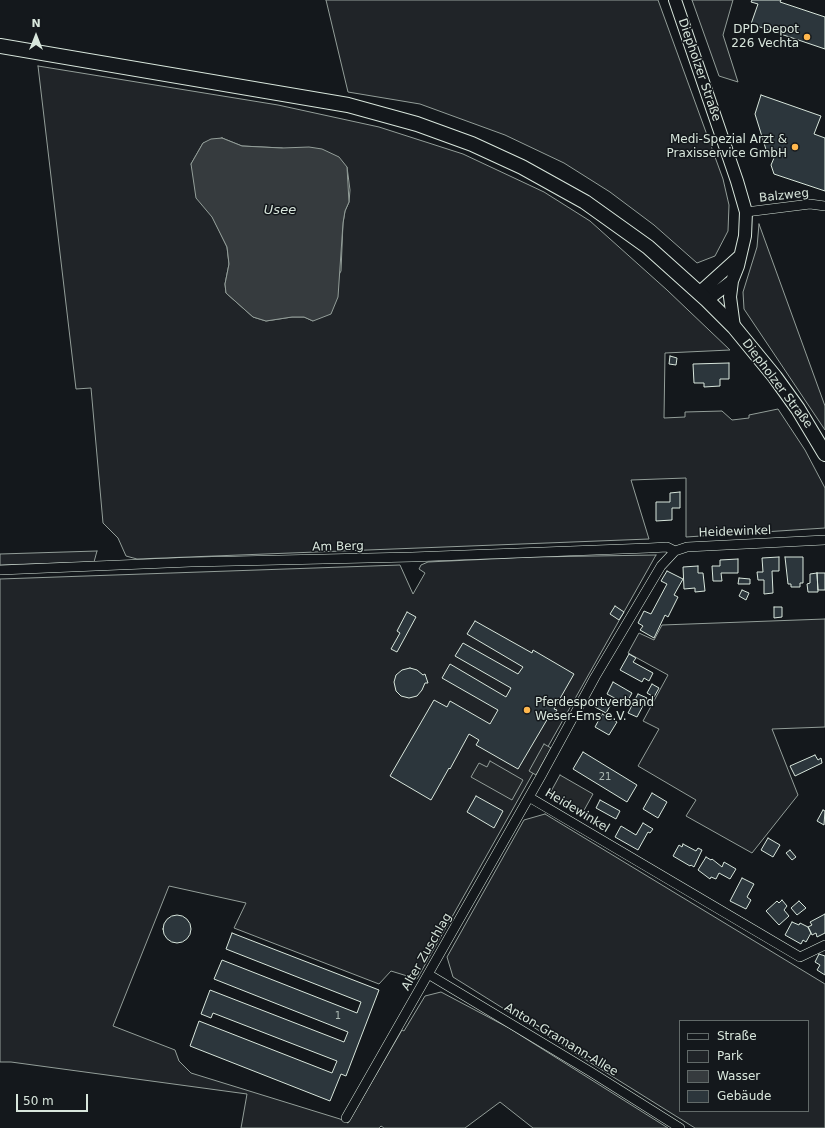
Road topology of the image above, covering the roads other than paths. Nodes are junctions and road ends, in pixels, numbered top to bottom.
1 (675, 0) edge
2 (0, 46) edge
3 (825, 206) edge
4 (746, 212) junction
5 (740, 256) junction
6 (732, 281) junction
7 (703, 296) junction
8 (734, 327) junction
9 (825, 454) edge
10 (825, 540) edge
11 (675, 551) junction
12 (0, 570) edge
13 (529, 797) junction
14 (825, 945) edge
15 (428, 974) junction
16 (346, 1118) dead end
17 (680, 1128) edge

1 - 4 main road, Diepholzer Straße
2 - 7 main road, Diepholzer Straße
3 - 4 street, Balzweg
4 - 5 main road, Diepholzer Straße
5 - 6 main road, Diepholzer Straße
5 - 7 main road
6 - 7 main road
6 - 8 main road, Diepholzer Straße
7 - 8 main road, Diepholzer Straße
8 - 9 main road, Diepholzer Straße
10 - 11 street, Heidewinkel
11 - 12 street, Am Berg
11 - 13 street, Heidewinkel
13 - 14 street, Heidewinkel
13 - 15 street, Alter Zuschlag
15 - 16 street, Alter Zuschlag
15 - 17 street, Anton-Gramann-Allee

